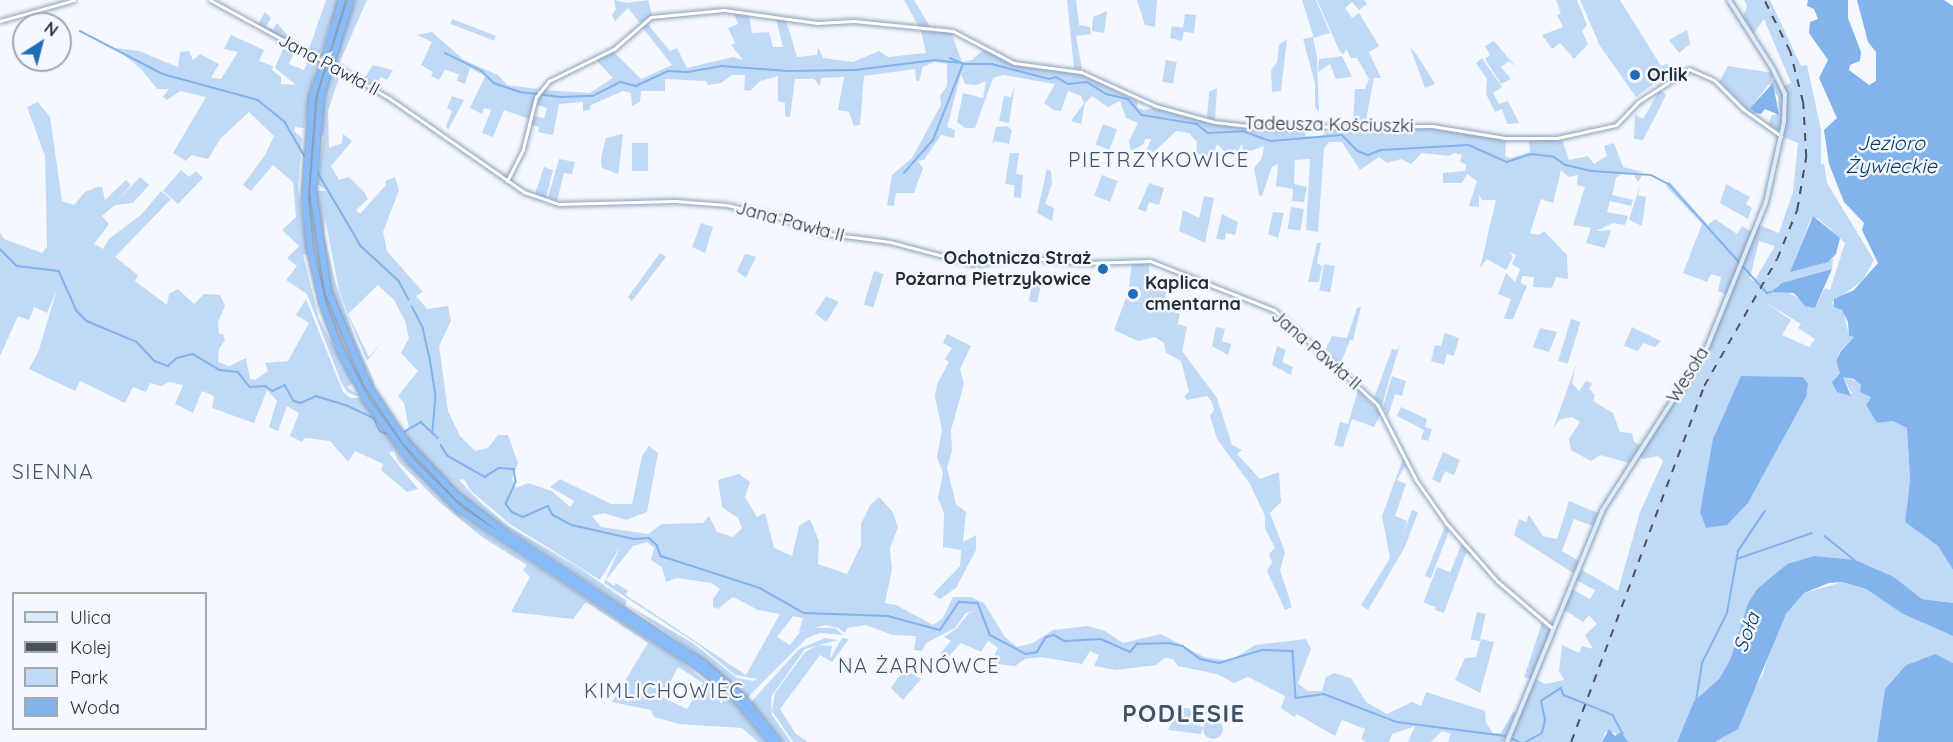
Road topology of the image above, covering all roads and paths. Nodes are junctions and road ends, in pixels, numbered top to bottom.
1 (74, 0) edge
2 (210, 0) edge
3 (342, 0) edge
4 (351, 0) edge
5 (1729, 0) edge
6 (0, 21) edge
7 (1781, 136) junction
8 (507, 181) junction
9 (1552, 628) junction
10 (771, 742) edge
11 (778, 742) edge
12 (1507, 742) edge

1 - 6 street
2 - 8 street, Jana Pawła II, bridge
3 - 10 highway
4 - 11 highway
5 - 7 main road, Wesoła
7 - 8 street, Tadeusza Kościuszki
7 - 9 main road, Wesoła
8 - 9 street, Jana Pawła II
9 - 12 main road, Wesoła

